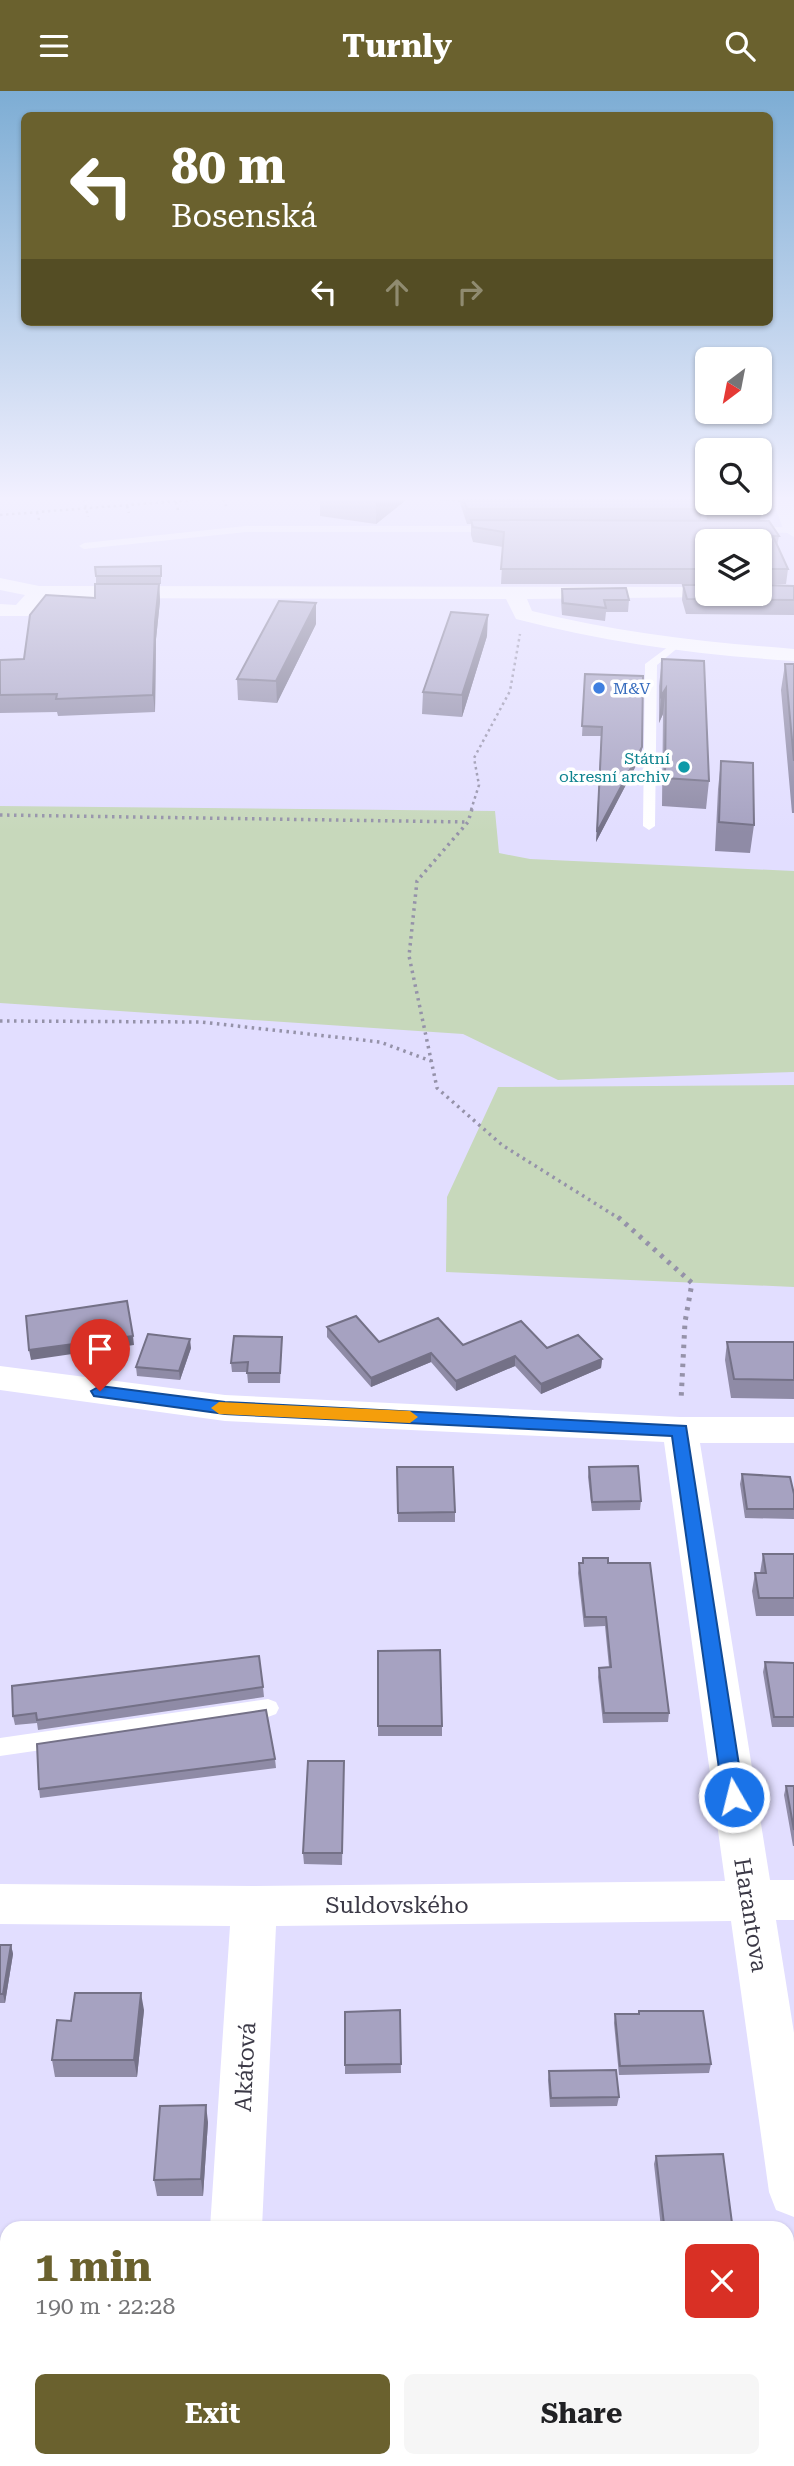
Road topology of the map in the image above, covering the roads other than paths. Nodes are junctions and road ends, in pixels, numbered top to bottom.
1 (0, 610) edge
2 (23, 610) edge
3 (521, 610) edge
4 (676, 643) junction
5 (794, 655) edge
6 (649, 826) dead end
7 (0, 1378) edge
8 (680, 1430) junction
9 (794, 1430) edge
10 (268, 1708) edge
11 (0, 1747) edge
12 (794, 1900) edge
13 (749, 1902) junction
14 (0, 1904) edge
15 (254, 1906) junction
16 (794, 2192) edge
17 (236, 2221) edge

1 - 2 street
3 - 4 street
4 - 5 street
4 - 6 lane
7 - 8 street
8 - 9 street
8 - 13 street, Harantova
10 - 11 lane
12 - 13 street, Suldovského
13 - 15 street, Suldovského
13 - 16 street, Harantova
14 - 15 street, Suldovského
15 - 17 street, Akátová

